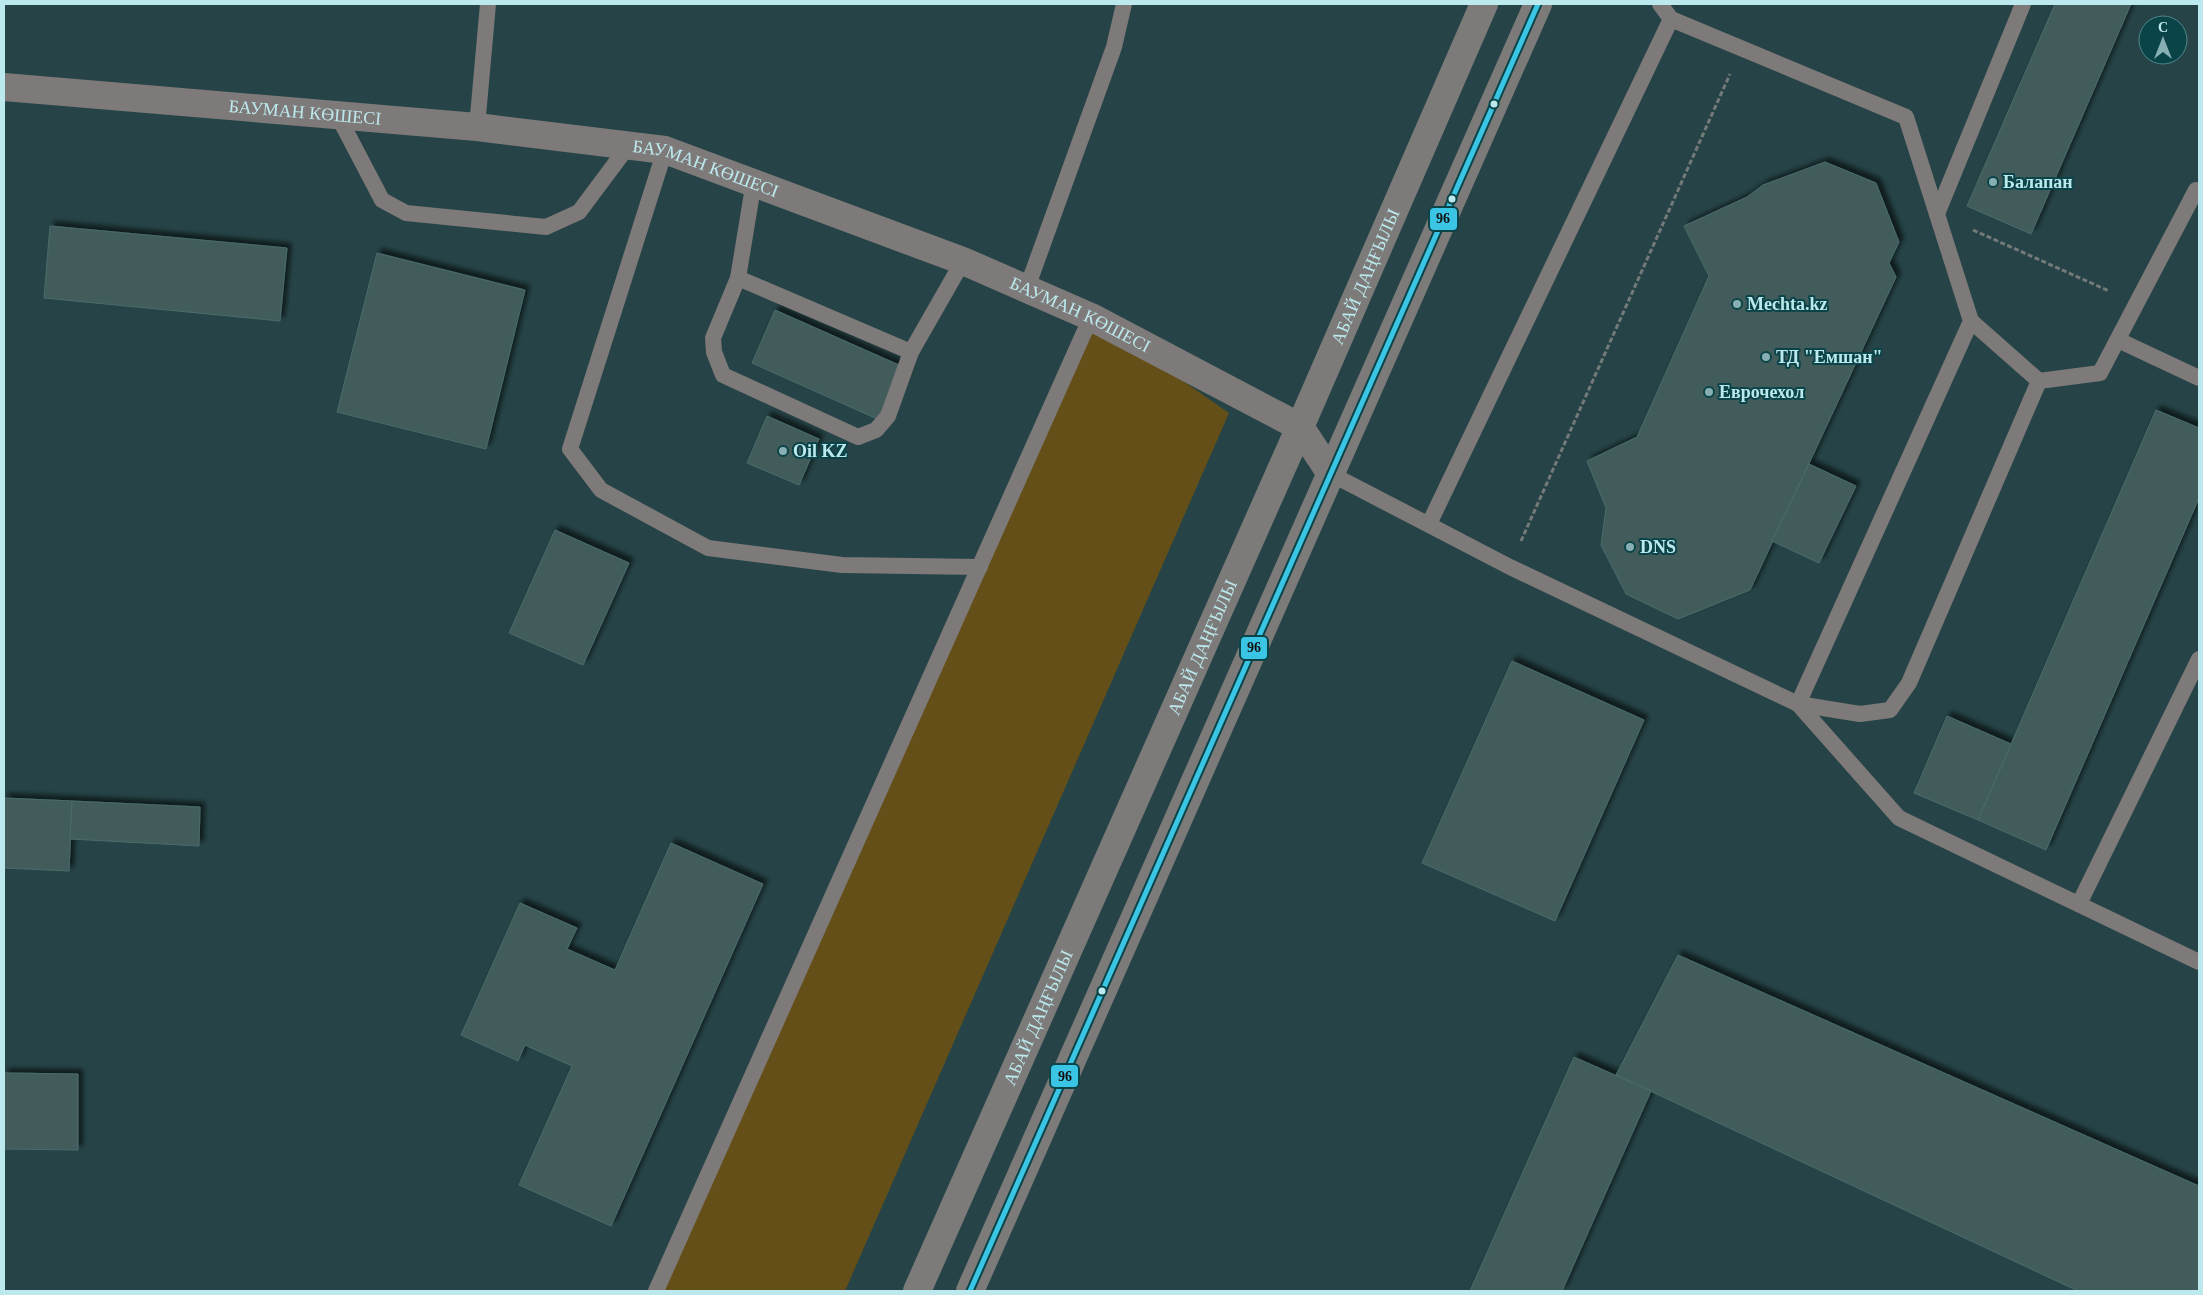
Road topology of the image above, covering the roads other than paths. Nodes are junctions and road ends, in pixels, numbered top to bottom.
1 (488, 4) edge
2 (1124, 4) edge
3 (1484, 4) edge
4 (1538, 4) edge
5 (1660, 4) edge
6 (2024, 4) edge
7 (1671, 19) junction
8 (4, 87) edge
9 (338, 116) junction
10 (477, 127) junction
11 (629, 145) junction
12 (665, 150) junction
13 (754, 181) junction
14 (2198, 188) edge
15 (1937, 214) junction
16 (963, 261) junction
17 (738, 278) junction
18 (1026, 288) junction
19 (1091, 317) junction
20 (1971, 321) junction
21 (2118, 340) junction
22 (911, 352) junction
23 (2199, 378) edge
24 (2040, 381) junction
25 (1300, 426) junction
26 (1331, 474) junction
27 (1429, 524) junction
28 (980, 567) junction
29 (2199, 659) edge
30 (1798, 704) junction
31 (2079, 904) junction
32 (2199, 962) edge
33 (656, 1291) edge
34 (917, 1291) edge
35 (970, 1291) edge

1 - 10 lane
2 - 18 lane
3 - 25 main road, АБАЙ ДАҢҒЫЛЫ
4 - 26 main road
5 - 7 lane
6 - 15 lane
7 - 15 lane
7 - 27 lane
8 - 9 street, БАУМАН КӨШЕСІ
9 - 10 street, БАУМАН КӨШЕСІ
9 - 11 lane
10 - 11 street, БАУМАН КӨШЕСІ
11 - 12 street, БАУМАН КӨШЕСІ
12 - 13 street, БАУМАН КӨШЕСІ
12 - 28 lane
13 - 16 street, БАУМАН КӨШЕСІ
13 - 17 lane
14 - 21 lane
15 - 20 lane
16 - 18 street, БАУМАН КӨШЕСІ
16 - 22 lane
17 - 22 lane
17 - 22 lane
18 - 19 street, БАУМАН КӨШЕСІ
19 - 25 street, БАУМАН КӨШЕСІ
19 - 28 lane
20 - 24 lane
20 - 30 lane
21 - 23 lane
21 - 24 lane
24 - 30 lane
25 - 26 street, БАУМАН КӨШЕСІ
25 - 34 main road, АБАЙ ДАҢҒЫЛЫ
26 - 27 lane
26 - 35 main road
27 - 30 lane
28 - 33 lane
29 - 31 lane
30 - 31 lane
31 - 32 lane

